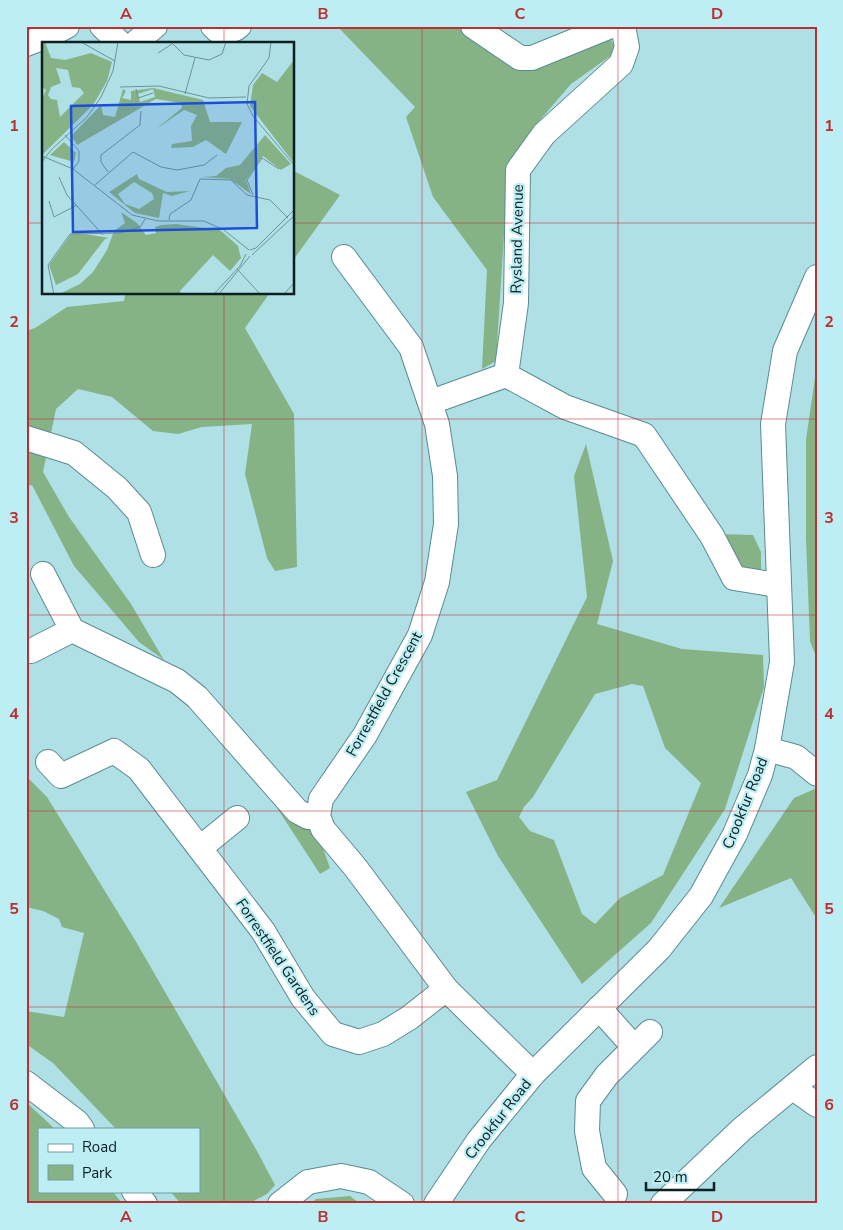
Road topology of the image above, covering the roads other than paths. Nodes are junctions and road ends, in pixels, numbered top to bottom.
1 (67, 26) edge
2 (102, 26) edge
3 (213, 26) edge
4 (239, 26) edge
5 (473, 26) edge
6 (611, 26) edge
7 (623, 26) edge
8 (140, 39) edge
9 (26, 44) edge
10 (344, 257) dead end
11 (817, 277) edge
12 (506, 374) junction
13 (432, 402) junction
14 (26, 438) edge
15 (153, 555) dead end
16 (43, 574) dead end
17 (777, 585) junction
18 (72, 630) junction
19 (32, 651) dead end
20 (767, 749) junction
21 (48, 762) dead end
22 (817, 774) edge
23 (318, 816) junction
24 (237, 818) dead end
25 (200, 848) junction
26 (446, 989) junction
27 (599, 1008) junction
28 (817, 1067) edge
29 (533, 1074) junction
30 (26, 1083) edge
31 (793, 1088) junction
32 (817, 1105) edge
33 (81, 1128) edge
34 (135, 1192) edge
35 (615, 1194) dead end
36 (668, 1202) edge
37 (145, 1204) edge
38 (280, 1204) edge
39 (402, 1204) edge
40 (436, 1204) edge

1 - 9 street
2 - 8 street
3 - 4 street
5 - 6 street
7 - 12 street, Rysland Avenue
10 - 13 street, Forrestfield Crescent
11 - 17 street, Crookfur Road
12 - 13 street
12 - 17 street
13 - 23 street, Forrestfield Crescent
14 - 15 street
16 - 18 street
17 - 20 street, Crookfur Road
18 - 19 street
18 - 23 street
20 - 22 street
20 - 27 street, Crookfur Road
21 - 25 street, Forrestfield Gardens
23 - 26 street
24 - 25 street
25 - 26 street, Forrestfield Gardens
26 - 29 street
27 - 29 street, Crookfur Road
27 - 35 street
28 - 31 street
29 - 40 street, Crookfur Road
30 - 33 street
31 - 32 street
31 - 36 street
34 - 37 street
38 - 39 street

